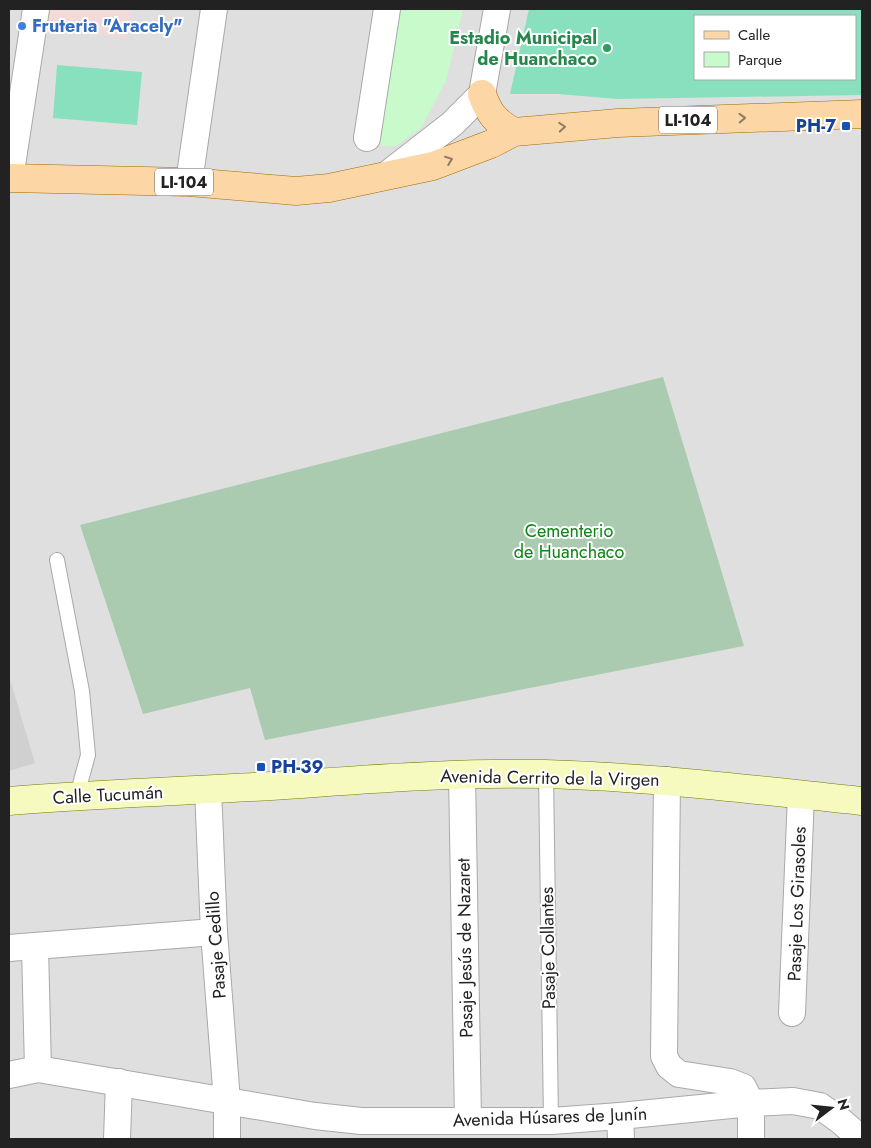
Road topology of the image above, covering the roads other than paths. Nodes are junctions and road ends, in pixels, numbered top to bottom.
1 (36, 9) edge
2 (214, 9) edge
3 (387, 9) edge
4 (497, 9) edge
5 (20, 34) edge
6 (482, 94) junction
7 (862, 114) edge
8 (514, 132) junction
9 (367, 138) dead end
10 (385, 176) junction
11 (9, 178) edge
12 (189, 182) junction
13 (57, 560) dead end
14 (462, 774) junction
15 (546, 774) junction
16 (667, 780) junction
17 (208, 789) junction
18 (78, 795) junction
19 (801, 795) junction
20 (9, 801) edge
21 (862, 801) edge
22 (214, 932) junction
23 (35, 947) junction
24 (9, 948) edge
25 (792, 1013) dead end
26 (38, 1069) junction
27 (9, 1075) edge
28 (119, 1082) junction
29 (227, 1101) junction
30 (751, 1103) junction
31 (468, 1121) junction
32 (551, 1121) junction
33 (620, 1128) edge
34 (361, 1130) edge
35 (498, 1130) edge
36 (117, 1139) edge
37 (227, 1139) edge
38 (751, 1139) edge
39 (860, 1139) edge

1 - 5 street
2 - 12 street
3 - 9 street
4 - 6 street
5 - 11 street
6 - 8 main road
6 - 10 street
8 -> 7 main road, LI-104
10 -> 8 main road, LI-104
10 - 12 main road, LI-104
11 - 12 main road, LI-104
13 - 18 lane
14 - 15 street, Avenida Cerrito de la Virgen
14 - 17 street, Avenida Cerrito de la Virgen
14 - 31 street, Pasaje Jesús de Nazaret
15 - 16 street, Avenida Cerrito de la Virgen
15 - 32 lane, Pasaje Collantes
16 - 19 street, Avenida Cerrito de la Virgen
16 - 30 street
17 - 18 street, Calle Tucumán
17 - 22 street, Pasaje Cedillo
18 - 20 street, Calle Tucumán
19 - 21 street, Avenida Cerrito de la Virgen
19 - 25 street, Pasaje Los Girasoles
22 - 23 street
22 - 29 street, Pasaje Cedillo
23 - 24 street
23 - 26 street
26 - 27 street
26 - 28 street, Avenida Húsares de Junín
28 - 29 street, Avenida Húsares de Junín
28 - 36 street
29 - 34 street, Avenida Húsares de Junín
29 - 37 street, Pasaje Cedillo
30 - 33 street, Avenida Húsares de Junín
30 - 38 street
30 - 39 street, Avenida Húsares de Junín
31 - 34 street, Avenida Húsares de Junín
31 - 35 street, Avenida Húsares de Junín
32 - 33 street, Avenida Húsares de Junín
32 - 35 street, Avenida Húsares de Junín

